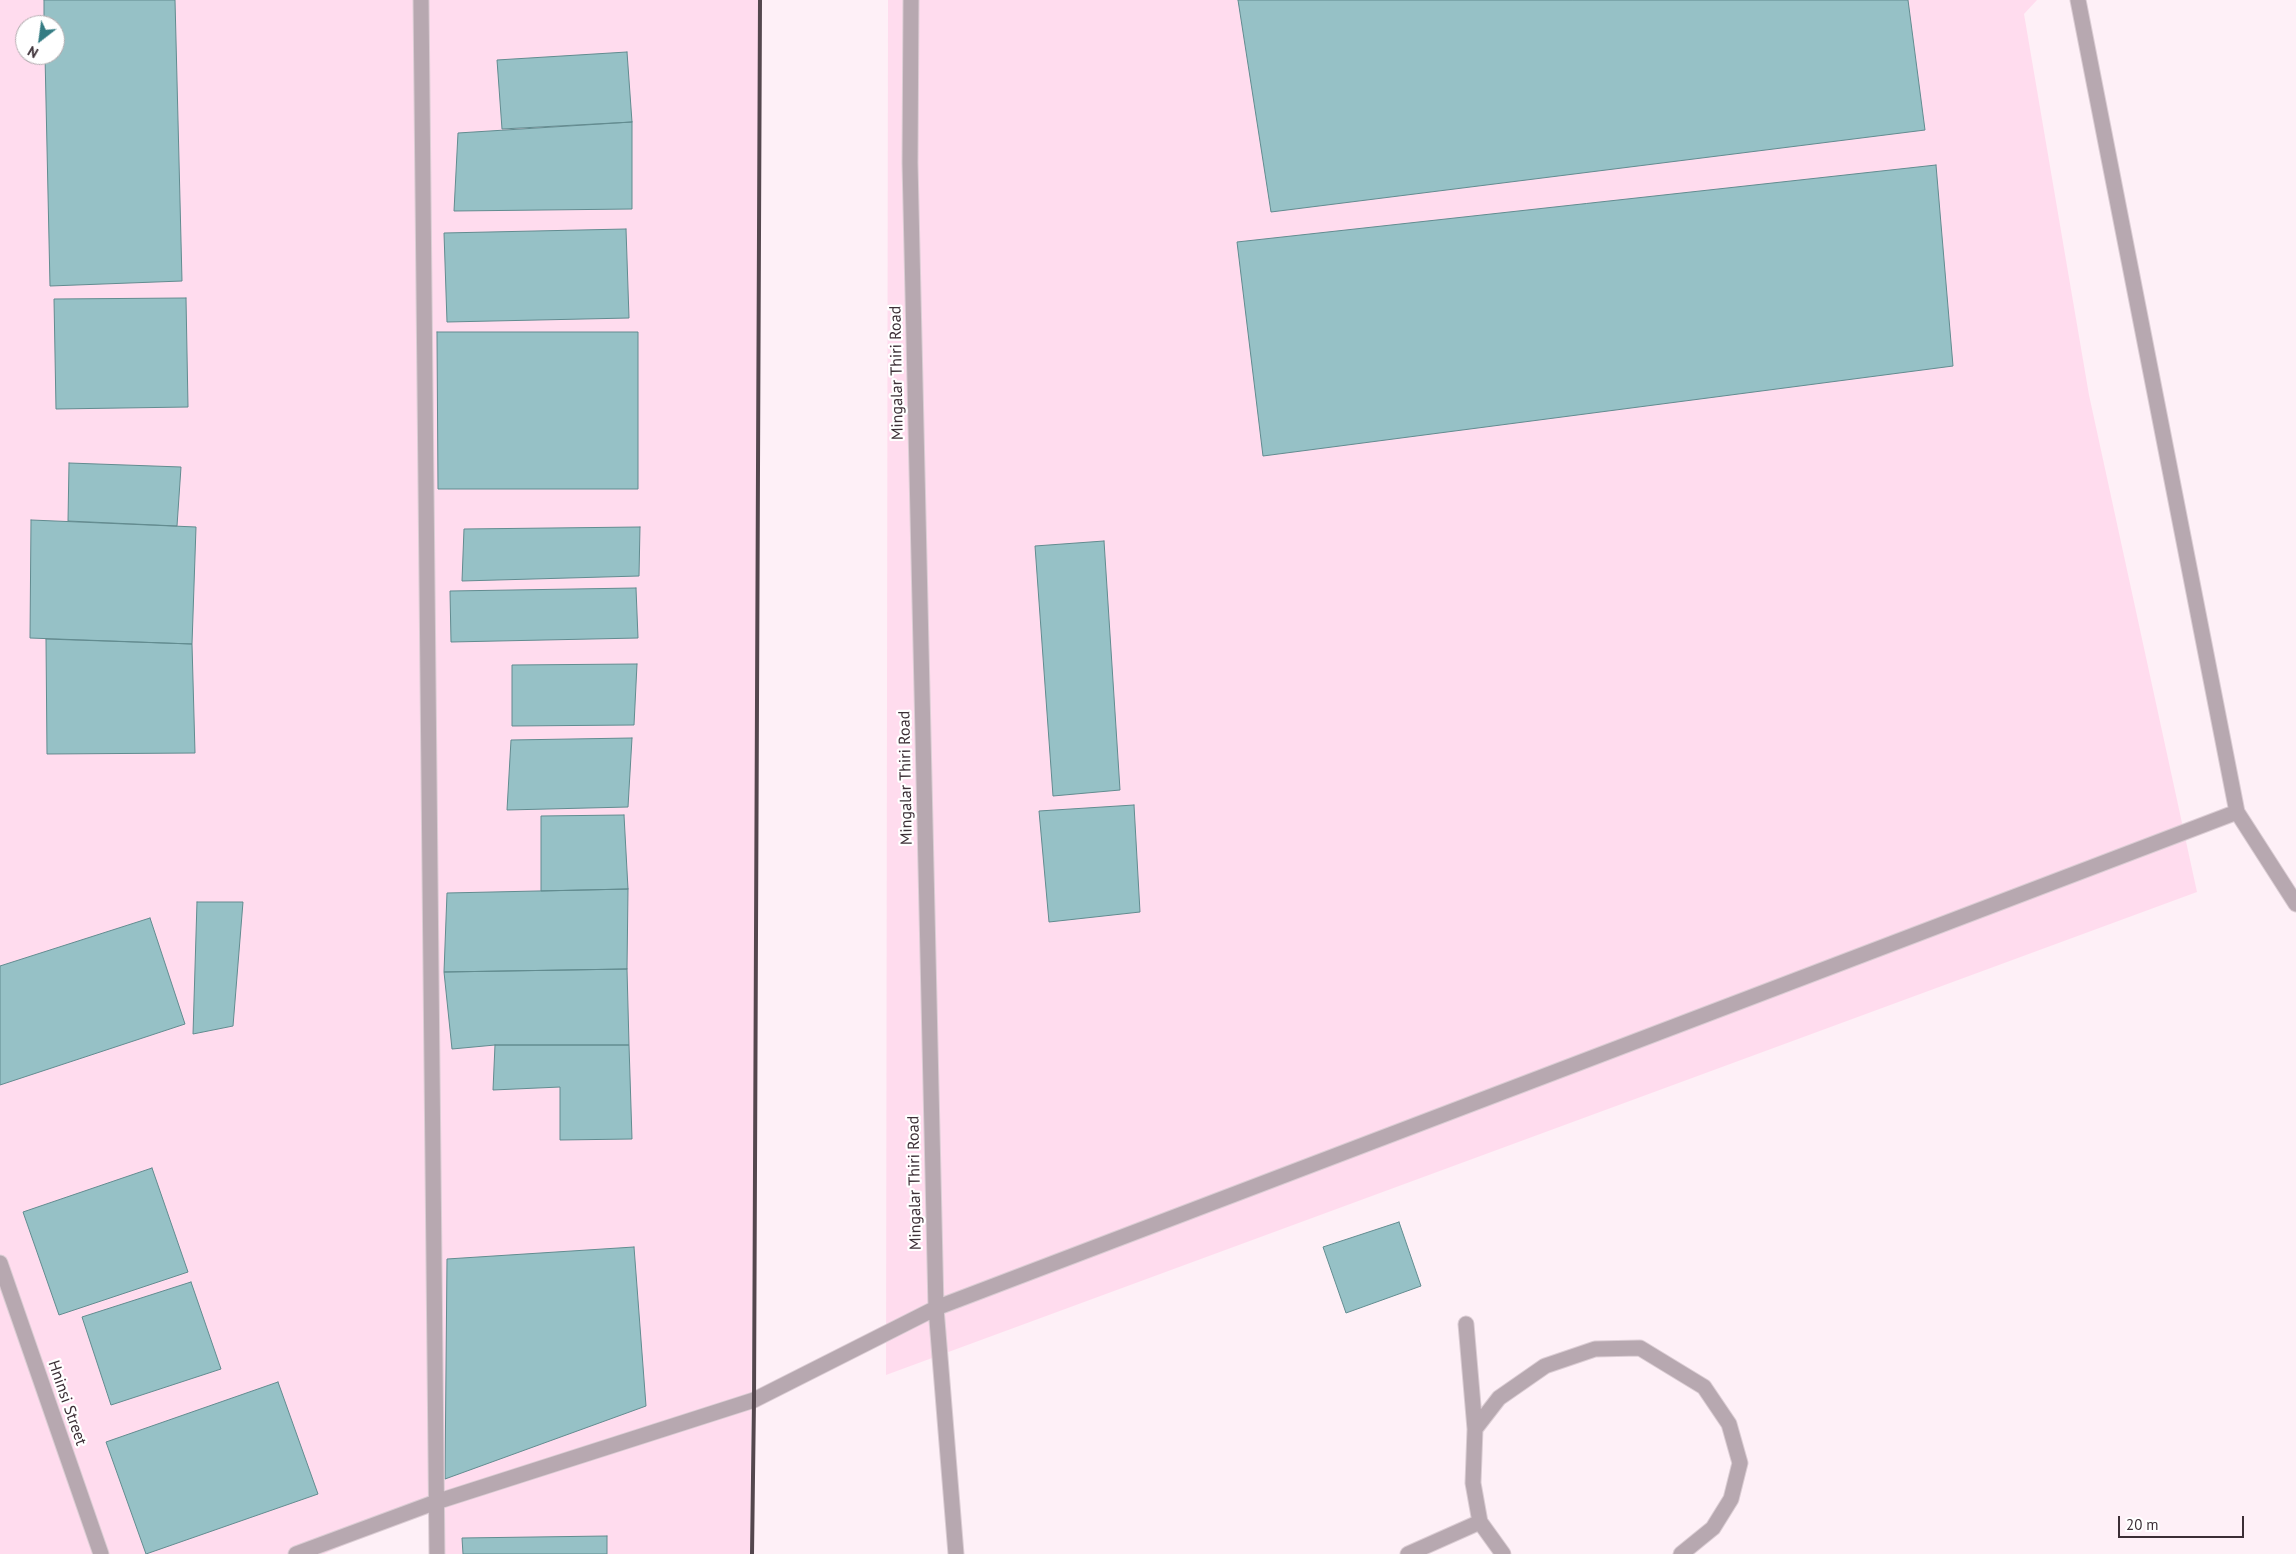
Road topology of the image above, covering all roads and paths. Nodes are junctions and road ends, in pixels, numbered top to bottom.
1 (421, 0) edge
2 (911, 0) edge
3 (2078, 0) edge
4 (2237, 812) junction
5 (2296, 904) edge
6 (0, 1264) edge
7 (936, 1308) junction
8 (1466, 1324) dead end
9 (1475, 1429) junction
10 (436, 1502) junction
11 (1480, 1522) junction
12 (101, 1554) edge
13 (296, 1554) edge
14 (437, 1554) edge
15 (956, 1554) edge
16 (1408, 1554) edge
17 (1503, 1554) edge
18 (1680, 1554) edge

1 - 10 street
2 - 7 street, Mingalar Thiri Road
3 - 4 street
4 - 5 street
4 - 7 street
6 - 12 street, Hninsi Street
7 - 10 street
7 - 15 street, Mingalar Thiri Road
8 - 9 street
9 - 11 street
9 - 18 street
10 - 13 street
10 - 14 street
11 - 16 street
11 - 17 street

